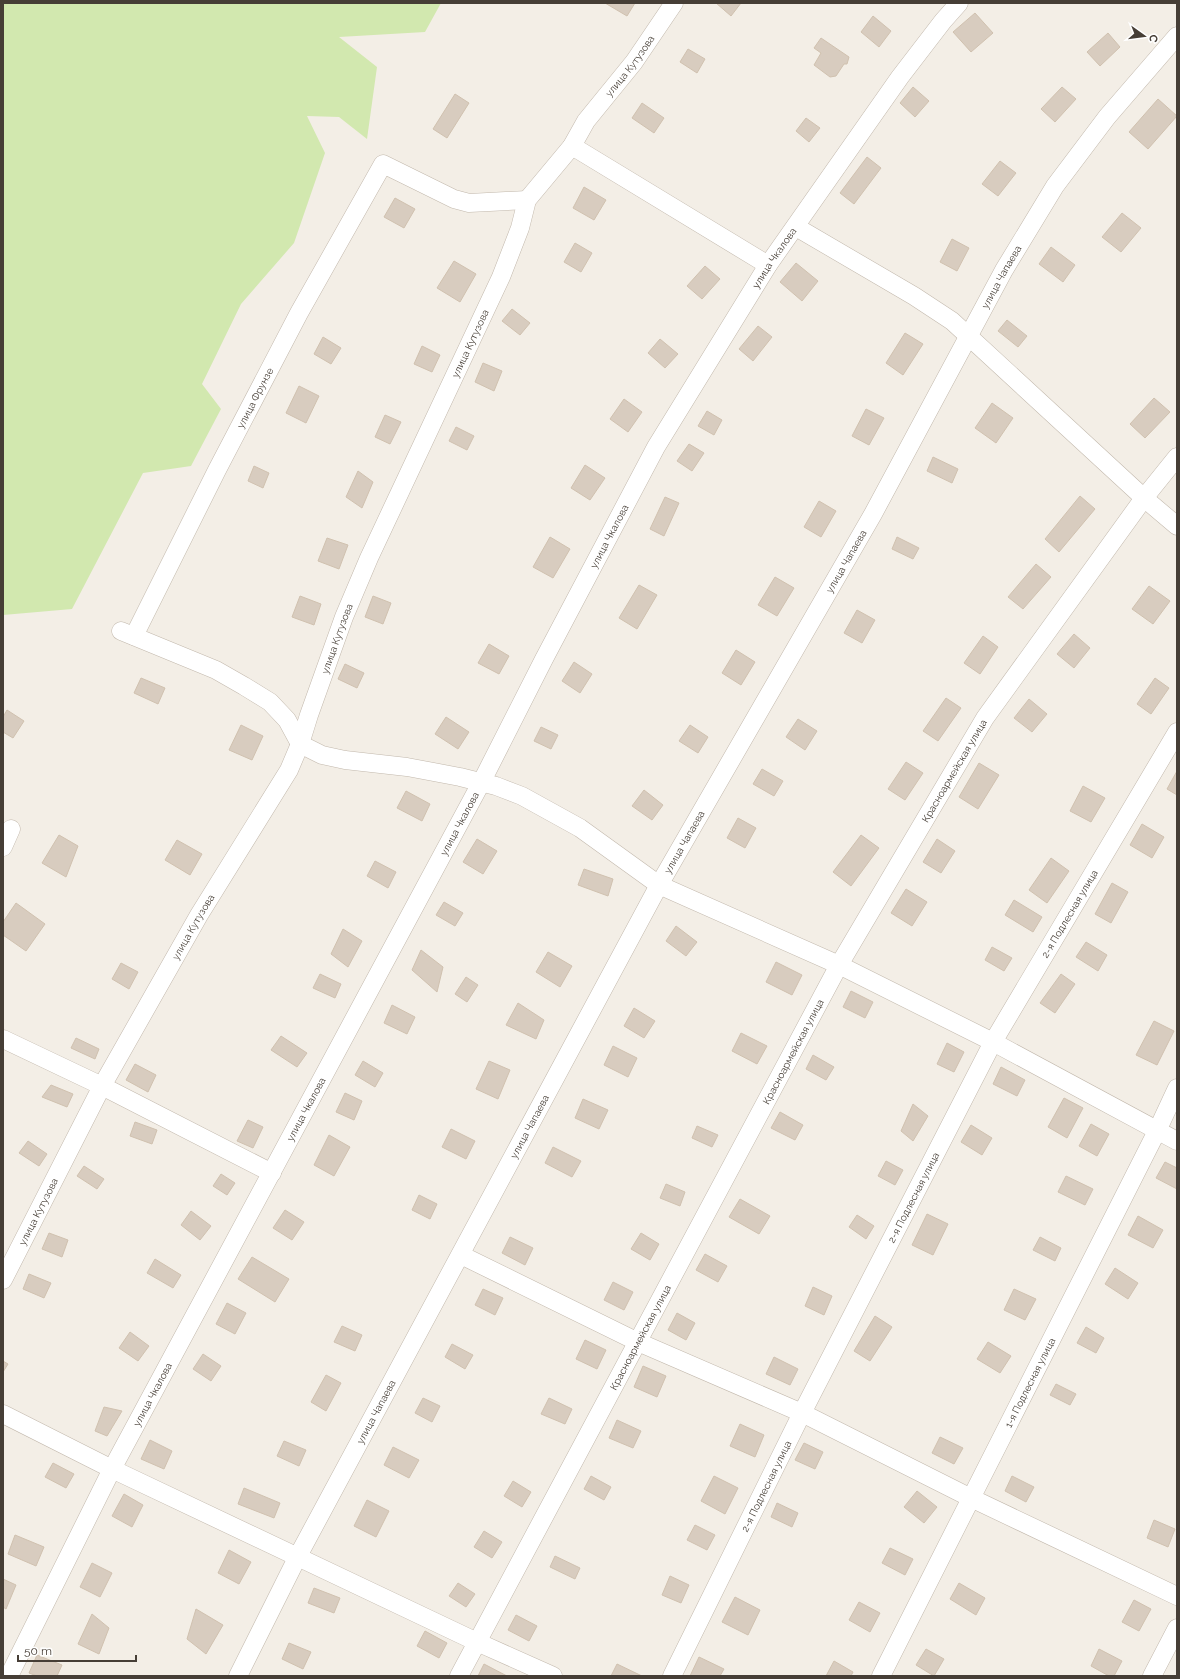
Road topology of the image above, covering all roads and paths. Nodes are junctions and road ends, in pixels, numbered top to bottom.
1 (674, 3) edge
2 (959, 3) edge
3 (1177, 36) edge
4 (572, 146) junction
5 (527, 200) junction
6 (796, 227) junction
7 (768, 265) junction
8 (968, 336) junction
9 (1177, 457) edge
10 (1144, 498) junction
11 (1177, 526) edge
12 (1177, 732) edge
13 (300, 744) junction
14 (481, 783) junction
15 (11, 829) dead end
16 (3, 847) edge
17 (659, 885) junction
18 (839, 965) junction
19 (3, 1039) edge
20 (993, 1042) junction
21 (102, 1086) junction
22 (1177, 1088) edge
23 (1157, 1131) junction
24 (1177, 1141) edge
25 (272, 1173) junction
26 (461, 1255) junction
27 (3, 1280) edge
28 (638, 1342) junction
29 (802, 1413) junction
30 (3, 1414) edge
31 (112, 1469) junction
32 (971, 1498) junction
33 (298, 1556) junction
34 (1177, 1596) edge
35 (1177, 1628) edge
36 (477, 1642) junction
37 (9, 1676) edge
38 (238, 1676) edge
39 (459, 1676) edge
40 (553, 1676) edge
41 (672, 1676) edge
42 (881, 1676) edge
43 (1152, 1676) edge

1 - 4 street, улица Кутузова
2 - 6 street, улица Чкалова
3 - 8 street, улица Чапаева
4 - 5 street, улица Кутузова
4 - 7 street
5 - 13 street, улица Кутузова
5 - 13 street, улица Фрунзе
6 - 7 street, улица Чкалова
6 - 8 street
7 - 14 street, улица Чкалова
8 - 10 street
8 - 17 street, улица Чапаева
9 - 10 street, Красноармейская улица
10 - 11 street
10 - 18 street, Красноармейская улица
12 - 20 street, 2-я Подлесная улица
13 - 14 street
13 - 21 street, улица Кутузова
14 - 17 street
14 - 25 street, улица Чкалова
15 - 16 street
17 - 18 street
17 - 26 street, улица Чапаева
18 - 20 street
18 - 28 street, Красноармейская улица
19 - 21 street
20 - 23 street
20 - 29 street, 2-я Подлесная улица
21 - 25 street
21 - 27 street, улица Кутузова
22 - 23 street, 1-я Подлесная улица
23 - 24 street
23 - 32 street, 1-я Подлесная улица
25 - 31 street, улица Чкалова
26 - 28 street
26 - 33 street, улица Чапаева
28 - 29 street
28 - 36 street, Красноармейская улица
29 - 32 street
29 - 41 street, 2-я Подлесная улица
30 - 31 street
31 - 33 street
31 - 37 street, улица Чкалова
32 - 34 street
32 - 42 street, 1-я Подлесная улица
33 - 36 street
33 - 38 street, улица Чапаева
35 - 43 street
36 - 39 street, Красноармейская улица
36 - 40 street

